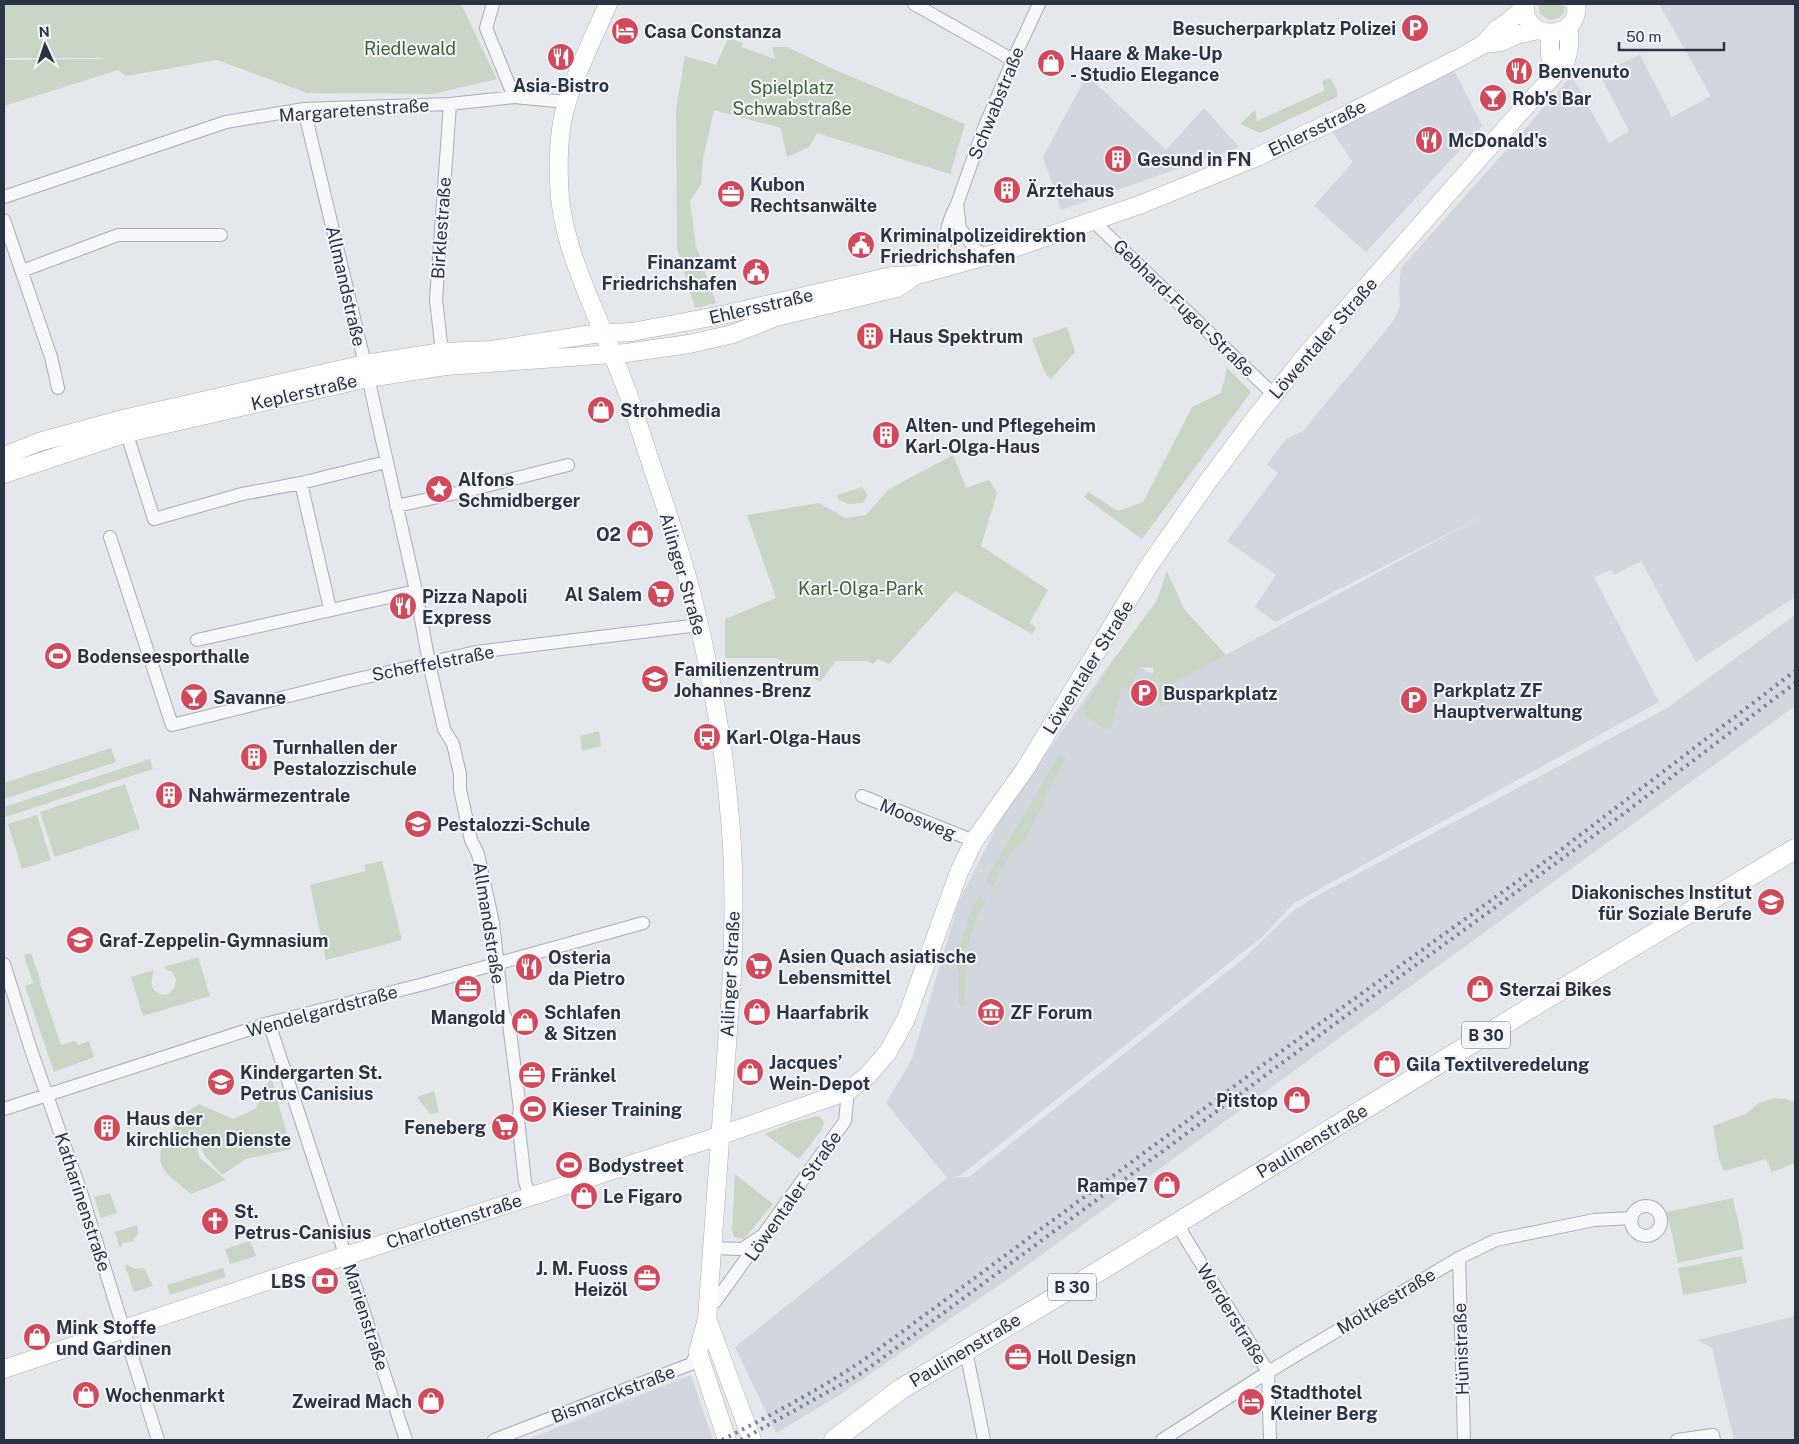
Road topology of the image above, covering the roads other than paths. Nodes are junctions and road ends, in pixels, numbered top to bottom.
1 (493, 4) edge
2 (608, 4) edge
3 (914, 4) edge
4 (1039, 4) edge
5 (1525, 5) edge
6 (1578, 5) edge
7 (1570, 25) junction
8 (1544, 32) junction
9 (1484, 44) junction
10 (1013, 60) junction
11 (1554, 75) junction
12 (514, 96) junction
13 (567, 102) junction
14 (450, 104) junction
15 (304, 109) junction
16 (4, 196) edge
17 (957, 204) junction
18 (4, 220) edge
19 (1094, 222) junction
20 (221, 235) dead end
21 (988, 257) junction
22 (943, 269) junction
23 (22, 271) junction
24 (917, 275) junction
25 (604, 334) junction
26 (442, 352) junction
27 (613, 354) junction
28 (366, 371) junction
29 (58, 388) dead end
30 (1274, 395) junction
31 (125, 426) junction
32 (4, 456) edge
33 (386, 462) junction
34 (568, 466) dead end
35 (4, 474) edge
36 (301, 483) junction
37 (396, 506) junction
38 (110, 537) dead end
39 (416, 591) junction
40 (330, 610) junction
41 (699, 625) junction
42 (197, 640) dead end
43 (429, 663) junction
44 (862, 796) dead end
45 (974, 841) junction
46 (1795, 849) edge
47 (643, 923) dead end
48 (496, 963) junction
49 (4, 964) edge
50 (269, 1023) junction
51 (848, 1091) junction
52 (47, 1095) junction
53 (4, 1109) edge
54 (720, 1135) junction
55 (530, 1196) junction
56 (1632, 1218) dead end
57 (1178, 1223) junction
58 (766, 1233) junction
59 (711, 1248) junction
60 (346, 1256) junction
61 (1458, 1258) junction
62 (707, 1311) junction
63 (124, 1328) junction
64 (966, 1351) junction
65 (698, 1352) junction
66 (4, 1369) edge
67 (1268, 1372) junction
68 (1714, 1438) edge
69 (158, 1440) edge
70 (406, 1440) edge
71 (494, 1440) edge
72 (728, 1440) edge
73 (752, 1440) edge
74 (834, 1440) edge
75 (984, 1440) edge
76 (1162, 1440) edge
77 (1270, 1440) edge
78 (1464, 1440) edge
79 (1677, 1440) edge

1 - 12 street
2 - 13 street, Ailinger Straße
3 - 10 street
4 - 10 street, Schwabstraße
5 - 8 street, Ehlersstraße
5 - 9 street, Ehlersstraße
6 - 7 street
7 - 8 street, Ehlersstraße
7 - 11 street, Löwentaler Straße
8 - 9 street, Ehlersstraße
8 - 11 street
9 - 19 street, Ehlersstraße
10 - 17 street, Schwabstraße
11 - 30 street, Löwentaler Straße
12 - 13 street, Margaretenstraße
12 - 14 street, Margaretenstraße
13 - 25 street, Ailinger Straße
14 - 15 street, Margaretenstraße
14 - 26 street, Birklestraße
15 - 16 street, Margaretenstraße
15 - 28 street, Allmandstraße
17 - 21 street, Schwabstraße
17 - 22 street, Schwabstraße
18 - 23 street
19 - 21 street, Ehlersstraße
19 - 30 street, Gebhard-Fugel-Straße
20 - 23 street
21 - 22 street, Ehlersstraße
22 - 24 street, Ehlersstraße
23 - 29 street
24 - 25 street, Ehlersstraße
24 - 27 street, Ehlersstraße
25 - 26 street, Keplerstraße
25 - 27 street, Ailinger Straße
26 - 28 street, Keplerstraße
27 - 28 street, Keplerstraße
27 - 41 street, Ailinger Straße
28 - 31 street, Keplerstraße
28 - 33 street, Allmandstraße
30 - 45 street, Löwentaler Straße
31 - 32 street, Keplerstraße
31 - 35 street, Keplerstraße
31 - 36 street
33 - 36 street
33 - 37 street, Allmandstraße
34 - 37 street
36 - 40 street
37 - 39 street, Allmandstraße
38 - 43 street, Scheffelstraße
39 - 40 street
39 - 43 street, Allmandstraße
40 - 42 street
41 - 43 street, Scheffelstraße
41 - 54 street, Ailinger Straße
43 - 48 street, Allmandstraße
44 - 45 street, Moosweg
45 - 51 street, Löwentaler Straße
46 - 57 main road, Paulinenstraße / B 30
47 - 48 street, Wendelgardstraße
48 - 50 street, Wendelgardstraße
48 - 55 street, Allmandstraße
49 - 52 street, Katharinenstraße
50 - 52 street, Wendelgardstraße
50 - 60 street, Marienstraße
51 - 54 street, Charlottenstraße
51 - 58 street, Löwentaler Straße
52 - 53 street, Wendelgardstraße
52 - 63 street, Katharinenstraße
54 - 55 street, Charlottenstraße
54 - 59 street, Ailinger Straße
55 - 60 street, Charlottenstraße
56 - 61 street, Moltkestraße
57 - 64 main road, Paulinenstraße / B 30
57 - 67 street, Werderstraße
58 - 59 street
58 - 62 street, Löwentaler Straße
59 - 62 street, Ailinger Straße
60 - 63 street, Charlottenstraße
60 - 70 street, Marienstraße
61 - 67 street, Moltkestraße
61 - 78 street, Hünistraße
62 - 65 street, Ailinger Straße
62 - 73 street, Ailinger Straße
63 - 66 street, Charlottenstraße
63 - 69 street, Katharinenstraße
64 - 74 main road, Paulinenstraße / B 30
64 - 75 street
65 - 71 street, Bismarckstraße
65 - 72 street
67 - 76 street, Moltkestraße
67 - 77 street, Werderstraße
68 - 79 street

